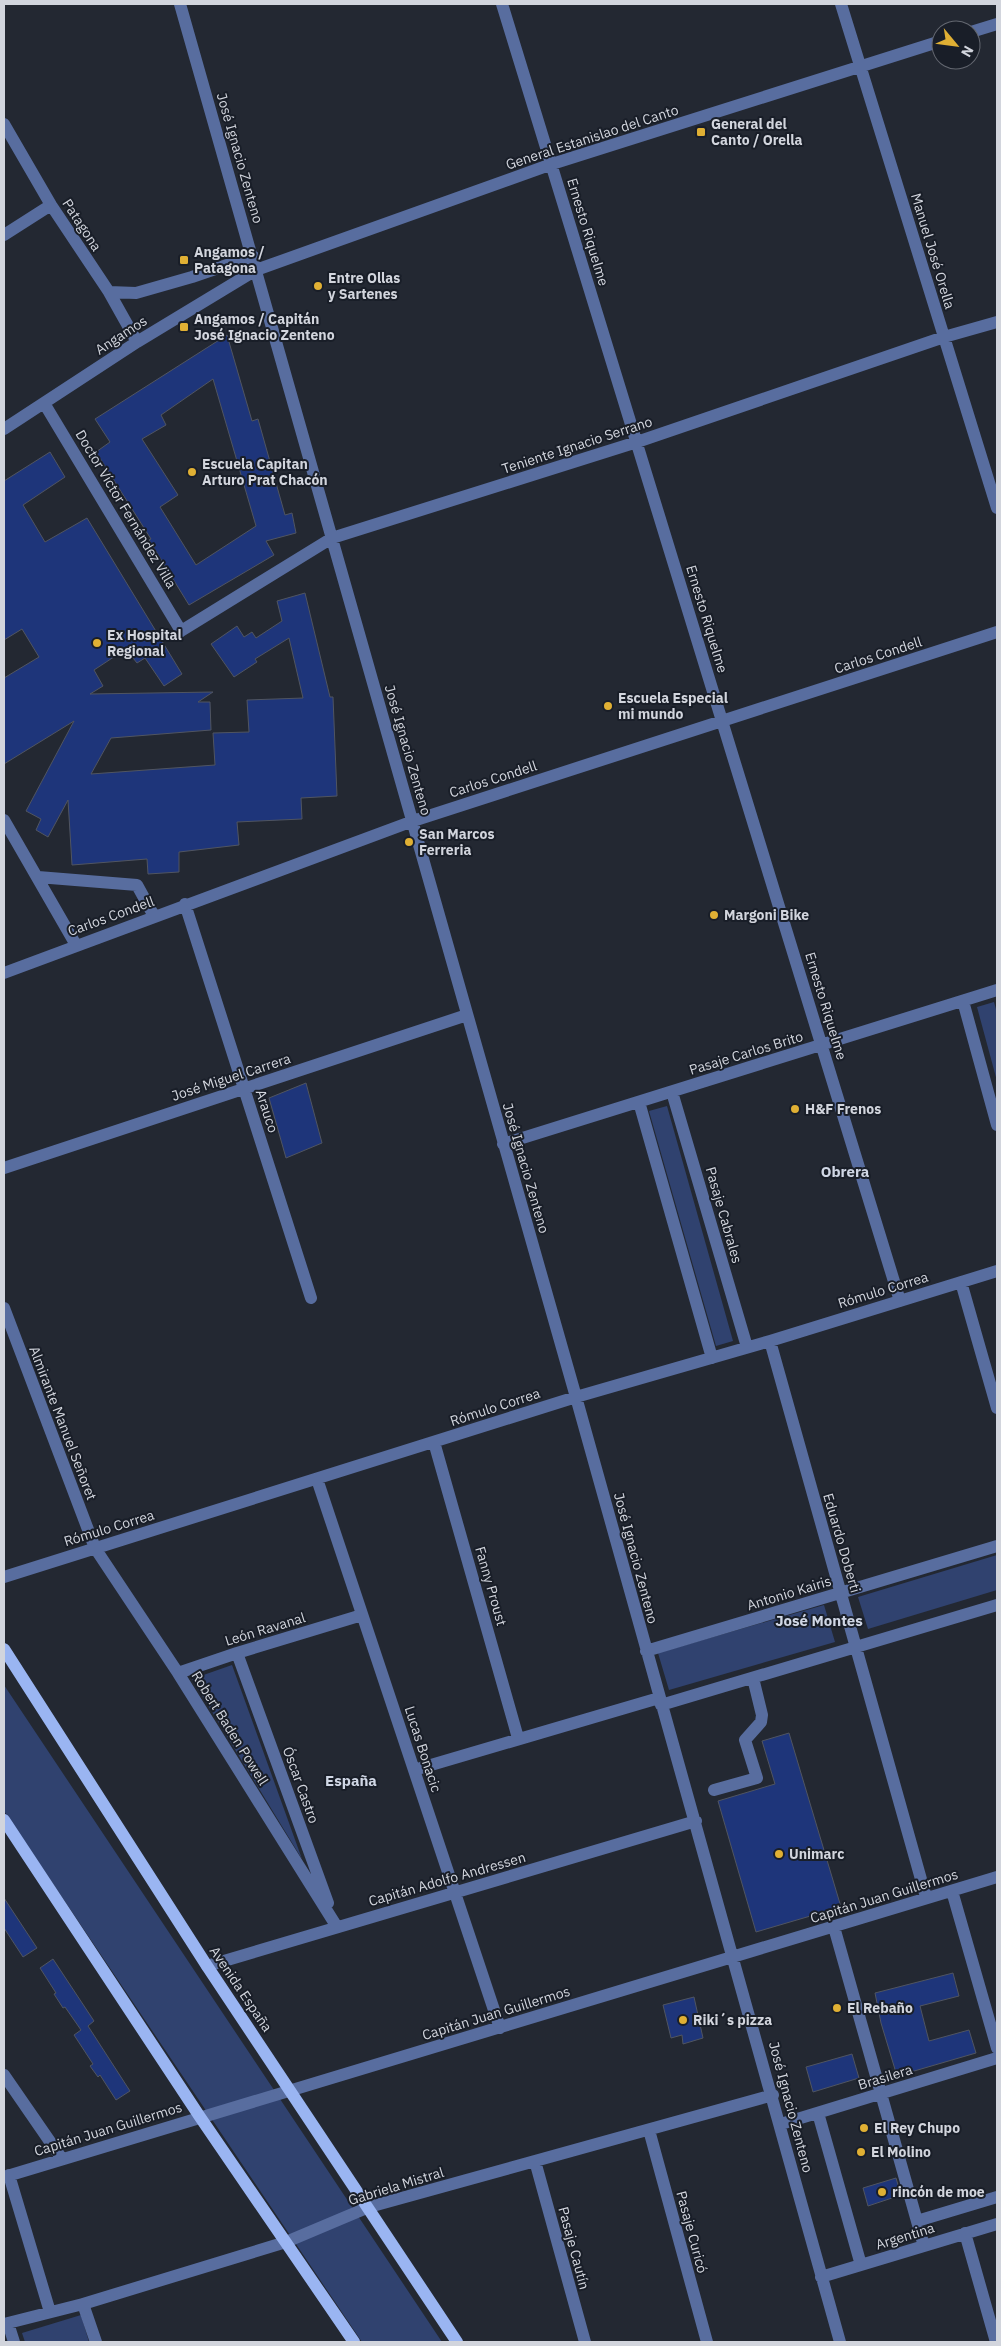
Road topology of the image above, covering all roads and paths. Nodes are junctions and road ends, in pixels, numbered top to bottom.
1 (180, 4) edge
2 (502, 4) edge
3 (841, 4) edge
4 (997, 24) edge
5 (981, 29) edge
6 (931, 44) edge
7 (860, 66) junction
8 (4, 124) edge
9 (552, 164) junction
10 (51, 205) junction
11 (4, 235) edge
12 (253, 256) junction
13 (256, 270) junction
14 (108, 292) junction
15 (997, 322) edge
16 (944, 337) junction
17 (137, 342) junction
18 (44, 403) junction
19 (4, 428) edge
20 (637, 442) junction
21 (997, 508) edge
22 (332, 538) junction
23 (181, 631) joint
24 (997, 632) edge
25 (723, 722) junction
26 (4, 820) edge
27 (413, 820) junction
28 (38, 877) junction
29 (185, 904) junction
30 (154, 916) junction
31 (76, 945) junction
32 (4, 973) edge
33 (997, 990) edge
34 (963, 1001) junction
35 (467, 1015) junction
36 (822, 1045) junction
37 (244, 1089) junction
38 (672, 1092) junction
39 (639, 1102) junction
40 (997, 1125) edge
41 (503, 1144) junction
42 (4, 1168) edge
43 (997, 1271) edge
44 (961, 1282) junction
45 (311, 1298) dead end
46 (900, 1301) junction
47 (4, 1308) edge
48 (770, 1341) junction
49 (747, 1347) junction
50 (712, 1358) junction
51 (576, 1397) junction
52 (997, 1408) edge
53 (434, 1442) junction
54 (317, 1480) junction
55 (997, 1546) edge
56 (95, 1548) junction
57 (4, 1577) edge
58 (840, 1593) junction
59 (997, 1605) edge
60 (362, 1614) junction
61 (856, 1648) junction
62 (4, 1649) edge
63 (646, 1651) junction
64 (237, 1653) junction
65 (178, 1673) junction
66 (753, 1678) junction
67 (660, 1701) junction
68 (518, 1738) junction
69 (414, 1770) junction
70 (714, 1790) dead end
71 (4, 1820) edge
72 (696, 1821) junction
73 (997, 1877) edge
74 (952, 1890) junction
75 (455, 1892) junction
76 (926, 1897) junction
77 (337, 1927) junction
78 (834, 1927) junction
79 (734, 1957) junction
80 (207, 1966) junction
81 (500, 2028) junction
82 (997, 2048) edge
83 (997, 2058) edge
84 (4, 2075) edge
85 (292, 2091) junction
86 (773, 2095) junction
87 (880, 2095) junction
88 (818, 2113) junction
89 (200, 2117) junction
90 (780, 2124) junction
91 (649, 2130) junction
92 (62, 2159) junction
93 (535, 2161) junction
94 (6, 2176) edge
95 (997, 2197) edge
96 (370, 2207) junction
97 (917, 2221) junction
98 (997, 2224) edge
99 (965, 2233) junction
100 (286, 2242) junction
101 (924, 2246) junction
102 (861, 2265) junction
103 (821, 2276) junction
104 (84, 2304) junction
105 (50, 2312) junction
106 (6, 2323) edge
107 (14, 2342) edge
108 (96, 2342) edge
109 (354, 2342) edge
110 (457, 2342) edge
111 (585, 2342) edge
112 (707, 2342) edge
113 (840, 2342) edge
114 (996, 2342) edge

1 - 12 street, José Ignacio Zenteno
2 - 9 street, Ernesto Riquelme
3 - 7 street, Manuel José Orella
4 - 5 street
6 - 7 street, General Estanislao del Canto
7 - 9 street, General Estanislao del Canto
7 - 16 street, Manuel José Orella
8 - 10 street, Patagona
9 - 13 street, General Estanislao del Canto
9 - 20 street, Ernesto Riquelme
10 - 11 street
10 - 14 street, Patagona
12 - 13 street, José Ignacio Zenteno
12 - 14 street
13 - 17 street, Angamos
13 - 22 street, José Ignacio Zenteno
14 - 17 street, Patagona
15 - 16 street, Teniente Ignacio Serrano
16 - 20 street, Teniente Ignacio Serrano
16 - 21 street, Manuel José Orella
17 - 18 street, Angamos
18 - 19 street, Angamos
18 - 23 street, Doctor Víctor Fernández Villa
20 - 22 street, Teniente Ignacio Serrano
20 - 25 street, Ernesto Riquelme
22 - 23 street, Teniente Ignacio Serrano
22 - 27 street, José Ignacio Zenteno
24 - 25 street, Carlos Condell
25 - 27 street, Carlos Condell
25 - 36 street, Ernesto Riquelme
26 - 28 street
27 - 29 street, Carlos Condell
27 - 35 street, José Ignacio Zenteno
28 - 30 street
28 - 31 street
29 - 30 street, Carlos Condell
29 - 37 street, Arauco
30 - 31 street, Carlos Condell
31 - 32 street, Carlos Condell
33 - 34 street, Pasaje Carlos Brito
34 - 36 street, Pasaje Carlos Brito
34 - 40 street
35 - 37 street, José Miguel Carrera
35 - 41 street, José Ignacio Zenteno
36 - 38 street, Pasaje Carlos Brito
36 - 46 street, Ernesto Riquelme
37 - 42 street, José Miguel Carrera
37 - 45 street, Arauco
38 - 39 street, Pasaje Carlos Brito
38 - 49 street, Pasaje Cabrales
39 - 41 street, Pasaje Carlos Brito
39 - 50 street
41 - 51 street, José Ignacio Zenteno
43 - 44 street, Rómulo Correa
44 - 46 street, Rómulo Correa
44 - 52 street
46 - 48 street, Rómulo Correa
47 - 56 street, Almirante Manuel Señoret
48 - 49 street, Rómulo Correa
48 - 58 street, Eduardo Doberti
49 - 50 street, Rómulo Correa
50 - 51 street, Rómulo Correa
51 - 53 street, Rómulo Correa
51 - 63 street, José Ignacio Zenteno
53 - 54 street, Rómulo Correa
53 - 68 street, Fanny Proust
54 - 56 street, Rómulo Correa
54 - 60 street, Lucas Bonacic
55 - 58 street, Antonio Kairis
56 - 57 street, Rómulo Correa
56 - 65 street, Robert Baden Powell
58 - 61 street, Eduardo Doberti
58 - 63 street, Antonio Kairis
59 - 61 street
60 - 64 street, León Ravanal
60 - 69 street, Lucas Bonacic
61 - 66 street
61 - 76 street, Eduardo Doberti
62 - 80 main road, Avenida España
63 - 67 street, José Ignacio Zenteno
64 - 65 street, León Ravanal
64 - 77 street, Óscar Castro
65 - 77 street, Robert Baden Powell
66 - 67 street
66 - 70 street
67 - 68 street
67 - 72 street, José Ignacio Zenteno
68 - 69 street
69 - 75 street, Lucas Bonacic
71 - 89 main road
72 - 75 street, Capitán Adolfo Andressen
72 - 79 street, José Ignacio Zenteno
73 - 74 street, Capitán Juan Guillermos
74 - 76 street, Capitán Juan Guillermos
74 - 82 street
75 - 77 street, Capitán Adolfo Andressen
75 - 81 street, Lucas Bonacic
76 - 78 street, Capitán Juan Guillermos
77 - 80 street, Capitán Adolfo Andressen
78 - 79 street, Capitán Juan Guillermos
78 - 87 street
79 - 81 street, Capitán Juan Guillermos
79 - 86 street, José Ignacio Zenteno
80 - 85 main road, Avenida España
81 - 85 street, Capitán Juan Guillermos
83 - 87 street, Brasilera
84 - 92 street
85 - 89 street, Capitán Juan Guillermos
85 - 96 main road, Avenida España
86 - 90 street, José Ignacio Zenteno
86 - 91 street, Gabriela Mistral
87 - 88 street, Brasilera
87 - 97 street
88 - 90 street, Brasilera
88 - 102 street
89 - 92 street, Capitán Juan Guillermos
89 - 100 main road
90 - 103 street, José Ignacio Zenteno
91 - 93 street, Gabriela Mistral
91 - 112 street, Pasaje Curicó
92 - 94 street, Capitán Juan Guillermos
93 - 96 street, Gabriela Mistral
93 - 111 street, Pasaje Cautín
94 - 105 street
95 - 97 street, Argentina
96 - 100 street, Gabriela Mistral
96 - 110 main road, Avenida España
97 - 101 street
98 - 99 street, Argentina
99 - 101 street, Argentina
99 - 114 street
100 - 104 street, Gabriela Mistral
100 - 109 main road
101 - 102 street, Argentina
102 - 103 street, Argentina
103 - 113 street, José Ignacio Zenteno
104 - 105 street, Gabriela Mistral
104 - 108 street
105 - 106 street, Gabriela Mistral
106 - 107 street

